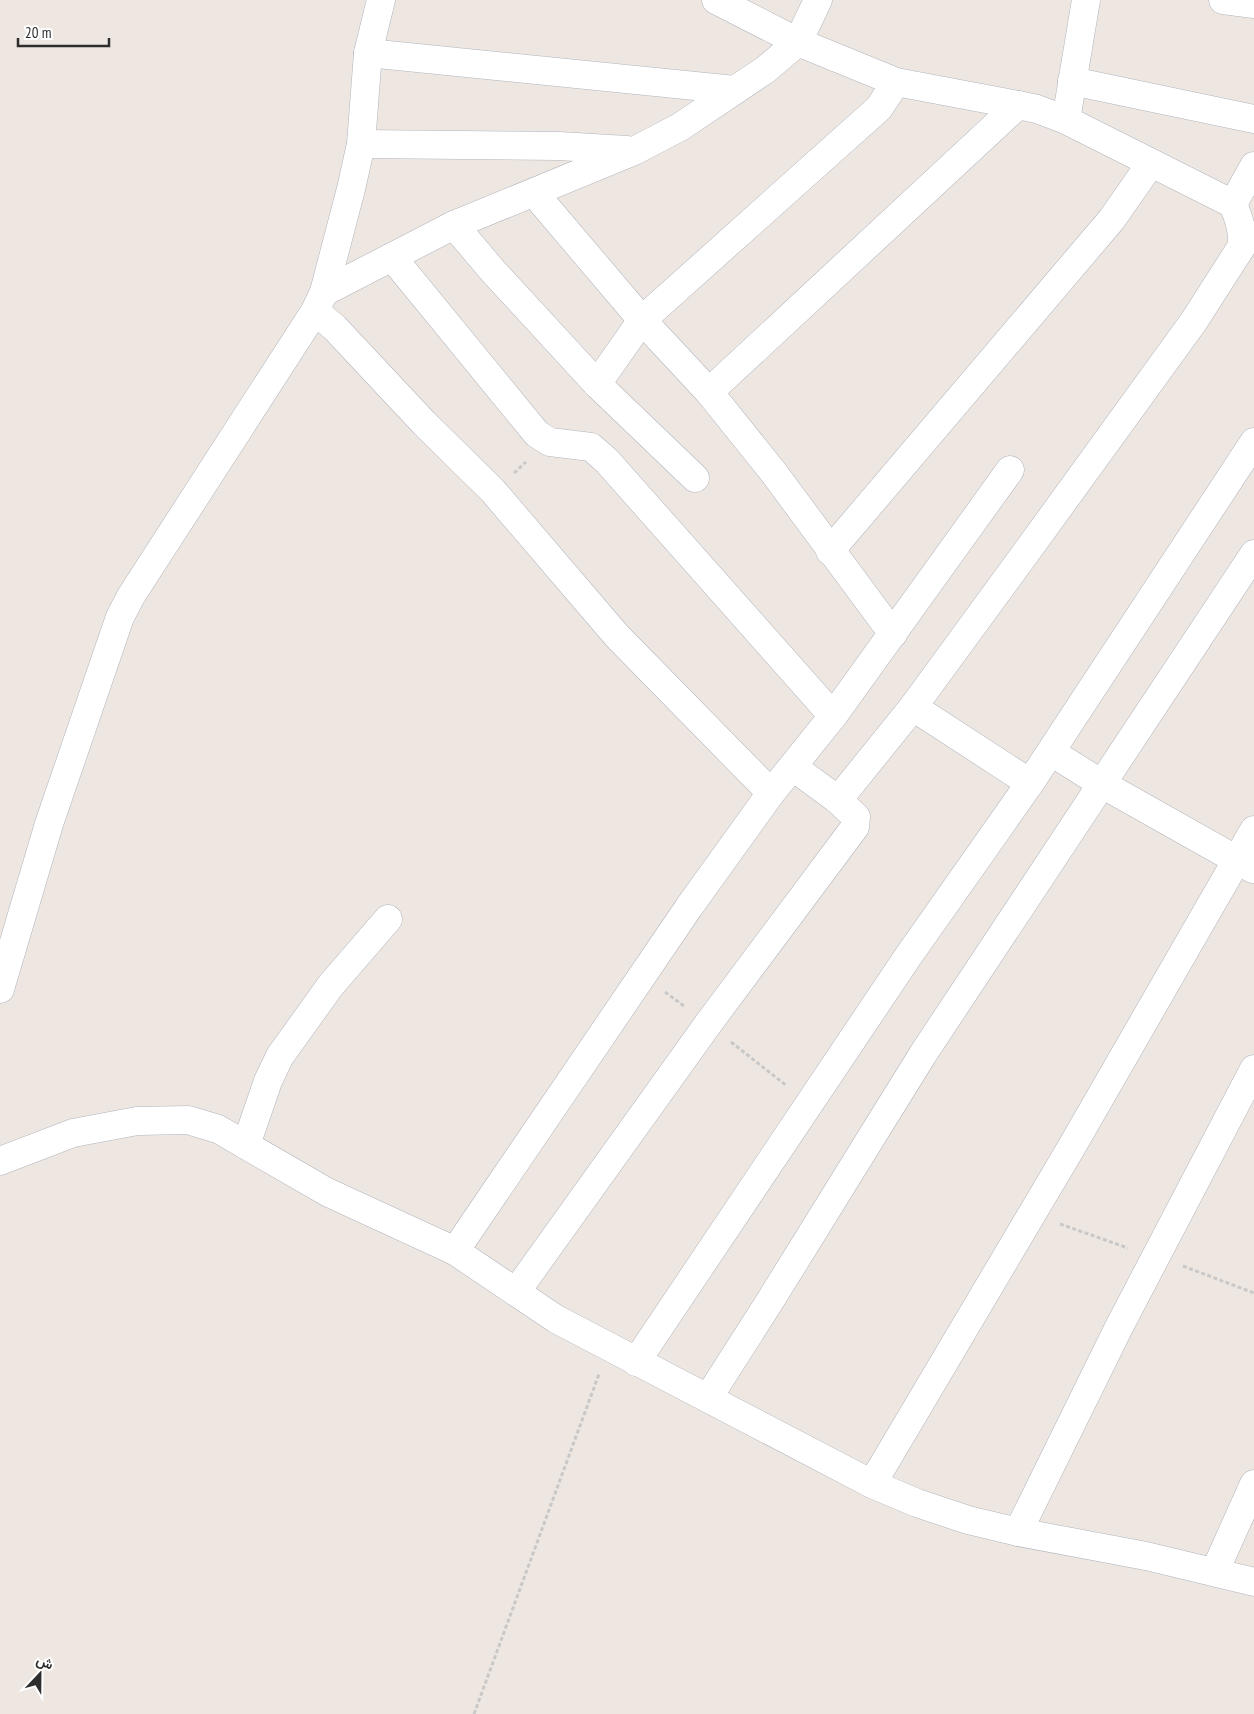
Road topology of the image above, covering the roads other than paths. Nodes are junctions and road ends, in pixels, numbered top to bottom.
1 (381, 0) edge
2 (716, 0) edge
3 (818, 0) edge
4 (1086, 0) edge
5 (1223, 0) edge
6 (1254, 4) edge
7 (798, 42) junction
8 (368, 53) junction
9 (1072, 81) junction
10 (896, 82) junction
11 (735, 90) junction
12 (1018, 105) junction
13 (1254, 119) edge
14 (1066, 120) junction
15 (360, 144) junction
16 (634, 151) junction
17 (1151, 163) junction
18 (1254, 166) edge
19 (535, 194) junction
20 (1233, 204) junction
21 (454, 225) junction
22 (392, 257) junction
23 (319, 302) junction
24 (642, 320) junction
25 (597, 384) junction
26 (710, 392) junction
27 (1254, 442) edge
28 (1010, 470) dead end
29 (695, 478) dead end
30 (830, 551) junction
31 (1254, 554) edge
32 (893, 634) junction
33 (913, 707) junction
34 (833, 716) junction
35 (1051, 752) junction
36 (793, 767) junction
37 (1030, 783) junction
38 (1102, 784) junction
39 (771, 793) junction
40 (838, 800) junction
41 (1254, 830) edge
42 (1246, 866) edge
43 (388, 919) dead end
44 (0, 989) edge
45 (1254, 1069) edge
46 (246, 1145) junction
47 (0, 1161) edge
48 (455, 1251) junction
49 (516, 1292) junction
50 (636, 1362) junction
51 (708, 1398) junction
52 (872, 1484) junction
53 (1254, 1484) edge
54 (1018, 1532) junction
55 (1215, 1571) junction
56 (1254, 1582) edge

1 - 8 street
2 - 7 street
3 - 7 street
4 - 9 street
5 - 6 street
7 - 10 street
7 - 11 street
8 - 11 street
8 - 15 street
9 - 13 street
9 - 14 street
10 - 12 street
10 - 24 street
11 - 16 street
12 - 14 street
12 - 26 street
14 - 17 street
15 - 16 street
15 - 23 street
16 - 19 street
17 - 20 street
17 - 30 street
18 - 20 street
19 - 21 street
19 - 24 street
20 - 33 street
21 - 22 street
21 - 25 street
22 - 23 street
22 - 34 street
23 - 39 street
23 - 44 street
24 - 25 street
24 - 26 street
25 - 29 street
26 - 30 street
27 - 35 street
28 - 32 street
30 - 32 street
31 - 38 street
32 - 34 street
33 - 37 street
33 - 40 street
34 - 36 street
35 - 37 street
35 - 38 street
36 - 39 street
36 - 40 street
37 - 50 street
38 - 42 street
38 - 51 street
39 - 48 street
40 - 49 street
41 - 42 street
42 - 52 street
43 - 46 street
45 - 54 street
46 - 47 street
46 - 48 street
48 - 49 street
49 - 50 street
50 - 51 street
51 - 52 street
52 - 54 street
53 - 55 street
54 - 55 street
55 - 56 street

